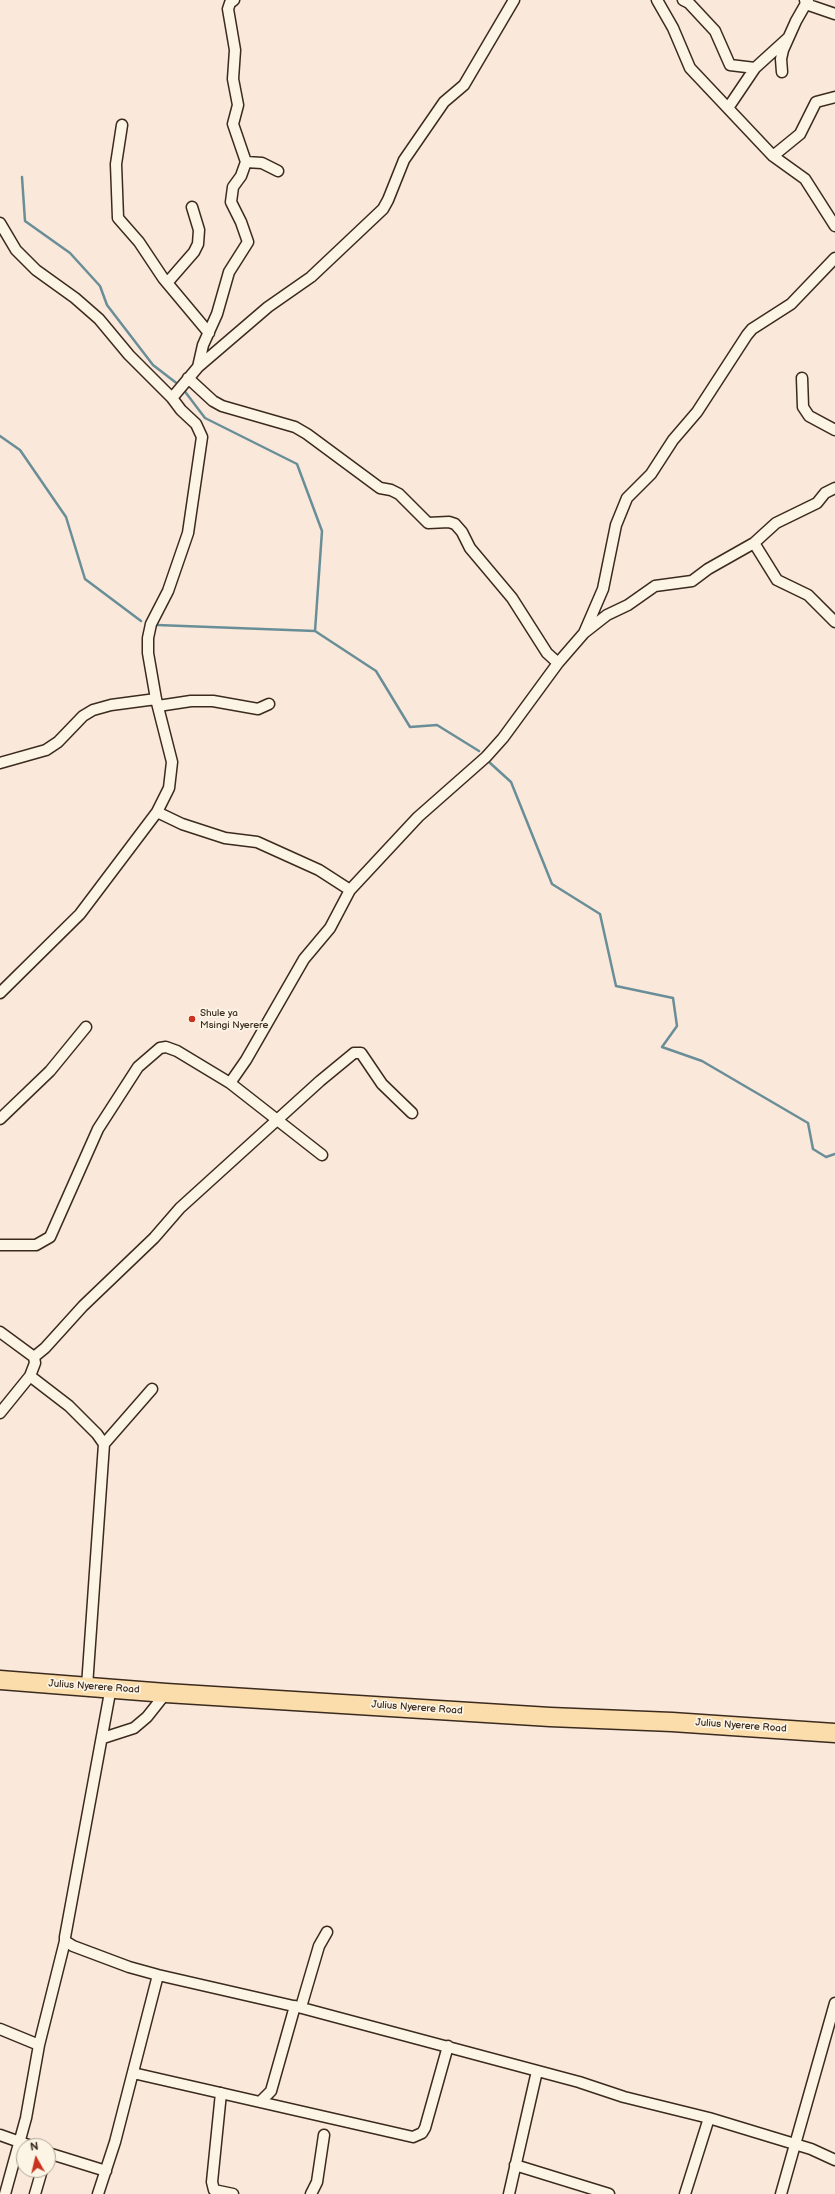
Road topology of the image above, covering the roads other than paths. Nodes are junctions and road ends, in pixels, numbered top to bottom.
1 (234, 0) edge
2 (514, 0) edge
3 (657, 0) edge
4 (683, 0) edge
5 (806, 1) edge
6 (835, 14) edge
7 (788, 38) junction
8 (755, 68) junction
9 (782, 72) dead end
10 (835, 97) edge
11 (728, 108) junction
12 (122, 125) dead end
13 (773, 156) junction
14 (246, 162) junction
15 (278, 171) dead end
16 (192, 207) dead end
17 (0, 223) edge
18 (835, 226) edge
19 (835, 258) edge
20 (167, 283) junction
21 (209, 333) junction
22 (198, 367) junction
23 (188, 378) junction
24 (802, 378) dead end
25 (172, 398) junction
26 (835, 430) edge
27 (835, 488) edge
28 (754, 543) junction
29 (835, 622) edge
30 (584, 633) junction
31 (558, 663) junction
32 (157, 702) junction
33 (269, 704) dead end
34 (0, 763) edge
35 (157, 812) junction
36 (350, 890) junction
37 (0, 993) edge
38 (86, 1027) dead end
39 (230, 1083) junction
40 (412, 1113) dead end
41 (0, 1119) edge
42 (277, 1120) junction
43 (322, 1155) dead end
44 (0, 1245) edge
45 (0, 1332) edge
46 (34, 1357) junction
47 (30, 1376) junction
48 (152, 1389) dead end
49 (0, 1414) edge
50 (104, 1444) junction
51 (0, 1680) edge
52 (87, 1686) junction
53 (111, 1687) junction
54 (166, 1693) junction
55 (835, 1733) edge
56 (103, 1738) junction
57 (327, 1932) dead end
58 (65, 1941) junction
59 (158, 1975) junction
60 (835, 2003) edge
61 (298, 2006) junction
62 (0, 2029) edge
63 (39, 2045) junction
64 (448, 2046) junction
65 (537, 2071) junction
66 (133, 2073) junction
67 (221, 2093) junction
68 (260, 2102) junction
69 (709, 2118) junction
70 (0, 2135) edge
71 (324, 2135) dead end
72 (21, 2138) edge
73 (16, 2141) edge
74 (796, 2144) junction
75 (56, 2155) edge
76 (16, 2156) edge
77 (835, 2160) edge
78 (515, 2165) junction
79 (106, 2171) junction
80 (40, 2178) edge
81 (5, 2194) edge
82 (35, 2194) edge
83 (98, 2194) edge
84 (233, 2194) edge
85 (311, 2194) edge
86 (509, 2194) edge
87 (610, 2194) edge
88 (685, 2194) edge
89 (781, 2194) edge

1 - 14 street
2 - 22 street
3 - 11 street
4 - 8 street
5 - 6 street
5 - 7 street
7 - 8 street
7 - 9 street
8 - 11 street
10 - 13 street
11 - 13 street
12 - 20 street
13 - 18 street
14 - 15 street
14 - 21 street
16 - 20 street
17 - 25 street
19 - 30 street
20 - 21 street
21 - 22 street
22 - 23 street
23 - 25 street
23 - 31 street
24 - 26 street
25 - 32 street
27 - 28 street
28 - 29 street
28 - 30 street
30 - 31 street
31 - 36 street
32 - 33 street
32 - 34 street
32 - 35 street
35 - 36 street
35 - 37 street
36 - 39 street
38 - 41 street
39 - 42 street
39 - 44 street
40 - 42 street
42 - 43 street
42 - 46 street
45 - 46 street
46 - 47 street
47 - 49 street
47 - 50 street
48 - 50 street
50 - 52 street
51 - 52 highway, Julius Nyerere Road
52 - 53 highway, Julius Nyerere Road
53 - 54 highway, Julius Nyerere Road
53 - 56 street
54 - 55 highway, Julius Nyerere Road
54 - 56 street
56 - 58 street
57 - 61 street
58 - 59 street
58 - 63 street
59 - 61 street
59 - 66 street
60 - 74 street
61 - 64 street
61 - 68 street
62 - 63 street
63 - 72 street
64 - 65 street
64 - 68 street
65 - 69 street
65 - 78 street
66 - 67 street
66 - 79 street
67 - 68 street
67 - 84 street
69 - 74 street
69 - 88 street
70 - 73 street
71 - 85 street
74 - 77 street
74 - 89 street
75 - 79 street
76 - 81 street
78 - 86 street
78 - 87 street
79 - 83 street
80 - 82 street

